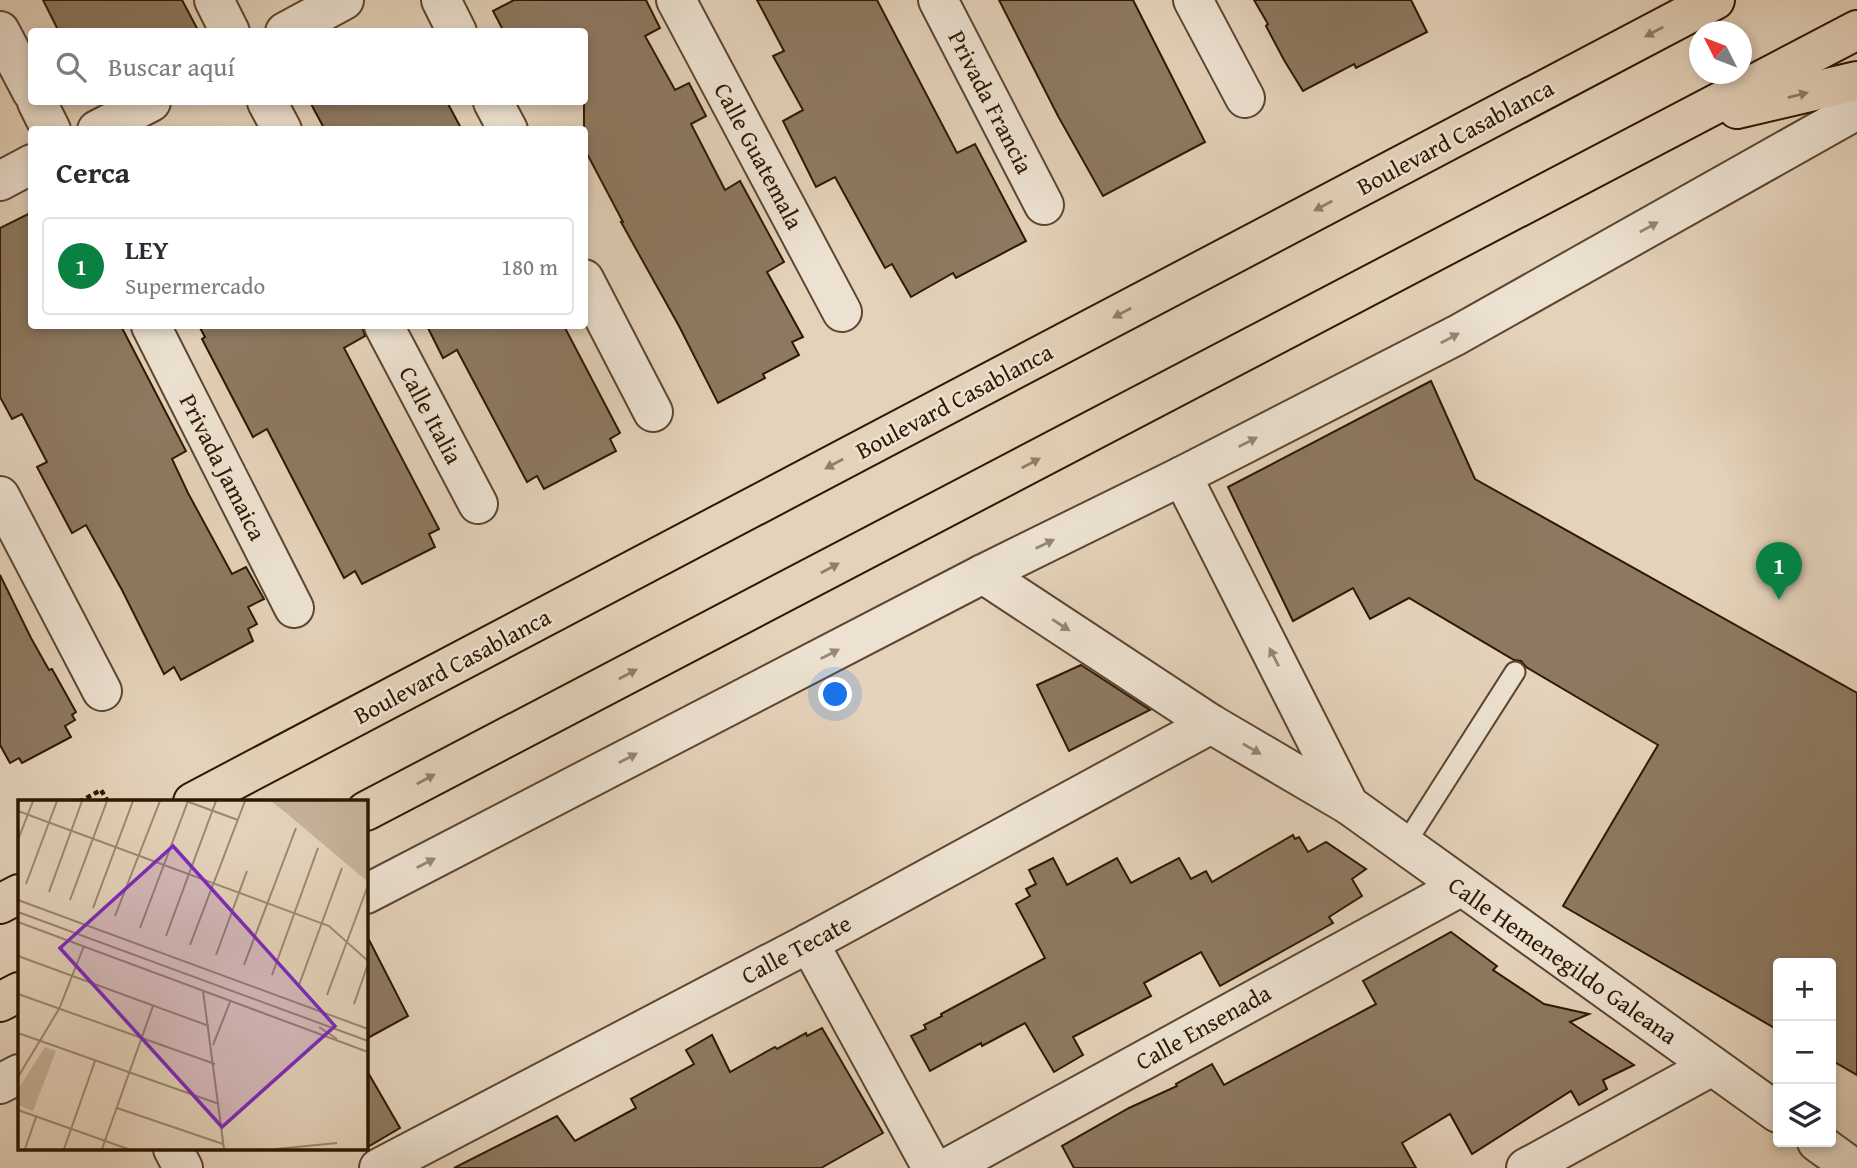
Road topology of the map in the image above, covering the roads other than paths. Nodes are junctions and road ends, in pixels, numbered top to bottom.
1 (214, 0) edge
2 (344, 0) edge
3 (441, 0) edge
4 (676, 0) edge
5 (938, 0) edge
6 (1193, 0) edge
7 (1715, 0) edge
8 (228, 28) edge
9 (292, 28) edge
10 (455, 28) edge
11 (1857, 30) edge
12 (0, 31) edge
13 (1857, 80) edge
14 (28, 84) edge
15 (1245, 98) dead end
16 (38, 105) edge
17 (145, 105) edge
18 (269, 105) edge
19 (495, 105) edge
20 (1857, 110) edge
21 (1684, 122) junction
22 (49, 126) edge
23 (105, 126) edge
24 (280, 126) edge
25 (506, 126) edge
26 (28, 166) edge
27 (0, 181) edge
28 (1044, 205) dead end
29 (588, 287) edge
30 (842, 312) dead end
31 (153, 329) edge
32 (386, 329) edge
33 (653, 412) dead end
34 (1182, 476) junction
35 (0, 496) edge
36 (478, 503) dead end
37 (984, 574) junction
38 (294, 608) dead end
39 (1515, 672) dead end
40 (102, 691) dead end
41 (1211, 724) junction
42 (197, 800) edge
43 (1349, 806) junction
44 (368, 810) edge
45 (1404, 846) junction
46 (1460, 887) junction
47 (368, 893) edge
48 (18, 895) edge
49 (0, 904) edge
50 (809, 943) junction
51 (18, 993) edge
52 (0, 1002) edge
53 (1712, 1066) junction
54 (18, 1075) edge
55 (0, 1084) edge
56 (1773, 1110) edge
57 (1824, 1147) edge
58 (174, 1150) edge
59 (183, 1168) edge
60 (379, 1168) edge
61 (932, 1168) edge
62 (947, 1168) edge
63 (1526, 1168) edge
64 (1853, 1168) edge

1 - 8 street
2 - 9 street
3 - 10 street
4 - 30 street, Calle Guatemala
5 - 28 street, Privada Francia
6 - 15 street
7 -> 42 main road, Boulevard Casablanca
11 - 21 main road
12 - 14 street
21 -> 13 main road
16 - 22 street
17 - 23 street
18 - 24 street
19 - 25 street
34 -> 20 street
44 -> 21 main road
26 - 27 street
29 - 33 street
31 - 38 street, Privada Jamaica
32 - 36 street, Calle Italia
37 -> 34 street
43 -> 34 street, Calle Hemenegildo Galeana
35 - 40 street
37 -> 41 street, Calle Hemenegildo Galeana
47 -> 37 street
39 - 45 lane
41 -> 43 street, Calle Hemenegildo Galeana
41 - 50 street, Calle Tecate
43 - 45 street, Calle Hemenegildo Galeana
45 - 46 street, Calle Hemenegildo Galeana
46 - 53 street, Calle Hemenegildo Galeana
46 - 62 street, Calle Ensenada
48 - 49 main road
50 - 60 street, Calle Tecate
50 - 61 street
51 - 52 main road
53 - 56 street, Calle Hemenegildo Galeana
53 - 63 street
54 - 55 street
57 - 64 street
58 - 59 street

